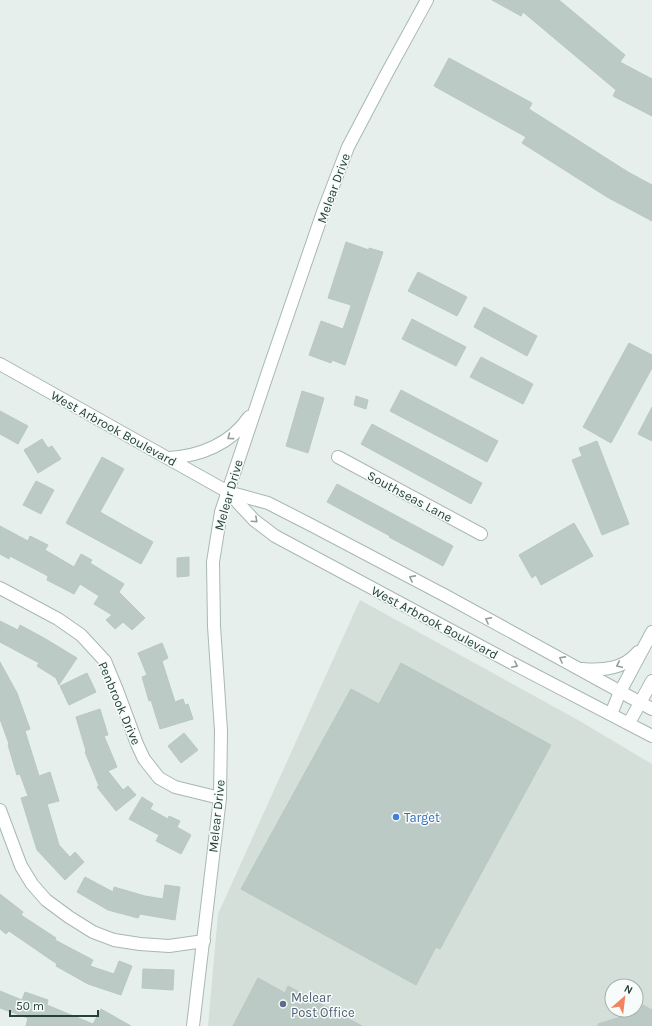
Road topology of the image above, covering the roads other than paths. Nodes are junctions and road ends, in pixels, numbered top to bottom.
1 (427, 0) edge
2 (0, 364) edge
3 (255, 408) junction
4 (338, 457) dead end
5 (168, 458) junction
6 (228, 492) junction
7 (481, 534) dead end
8 (0, 588) edge
9 (650, 636) edge
10 (578, 668) junction
11 (652, 681) edge
12 (620, 692) junction
13 (640, 703) junction
14 (652, 709) edge
15 (611, 714) junction
16 (629, 724) junction
17 (652, 736) edge
18 (220, 798) junction
19 (0, 810) edge
20 (204, 941) junction
21 (192, 1026) edge

1 - 3 street, Melear Drive
2 - 5 street, West Arbrook Boulevard
3 -> 5 street
3 - 6 street, Melear Drive
4 - 7 street, Southseas Lane
5 - 6 street, West Arbrook Boulevard
10 -> 6 street, West Arbrook Boulevard
6 -> 15 street, West Arbrook Boulevard
6 - 18 street, Melear Drive
8 - 18 street, Penbrook Drive
9 -> 10 street
9 - 12 street
10 - 12 street, West Arbrook Boulevard
11 - 13 street
12 - 13 street, West Arbrook Boulevard
12 - 15 street
13 - 14 street, West Arbrook Boulevard
13 - 16 street
15 - 16 street, West Arbrook Boulevard
16 - 17 street, West Arbrook Boulevard
18 - 20 street, Melear Drive
19 - 20 street
20 - 21 street, Melear Drive

